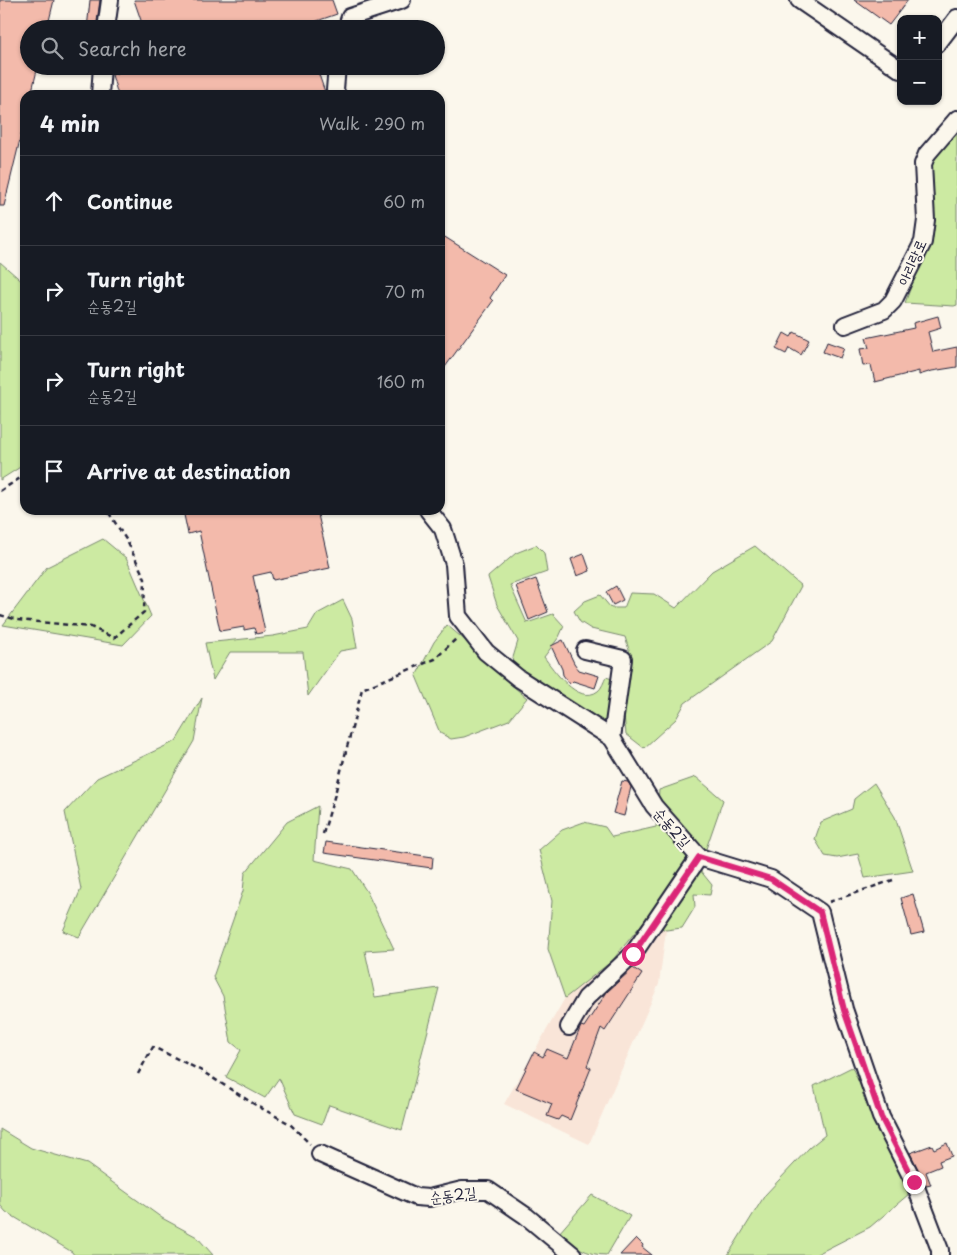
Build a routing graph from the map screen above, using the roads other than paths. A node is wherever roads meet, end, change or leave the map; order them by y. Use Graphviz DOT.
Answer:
graph roads {
  1 [pos="110,0"];
  2 [pos="402,0"];
  3 [pos="799,0"];
  4 [pos="957,18"];
  5 [pos="107,20"];
  6 [pos="349,20"];
  7 [pos="942,39"];
  8 [pos="897,67"];
  9 [pos="101,75"];
  10 [pos="336,75"];
  11 [pos="100,90"];
  12 [pos="335,90"];
  13 [pos="957,119"];
  14 [pos="845,325"];
  15 [pos="432,515"];
  16 [pos="585,650"];
  17 [pos="612,738"];
  18 [pos="699,857"];
  19 [pos="569,1027"];
  20 [pos="320,1154"];
  21 [pos="573,1255"];
  22 [pos="940,1255"];
  1 -- 5 [label="street"];
  2 -- 6 [label="street"];
  3 -- 8 [label="street"];
  4 -- 7 [label="street"];
  9 -- 11 [label="street"];
  10 -- 12 [label="street"];
  13 -- 14 [label="street, 아리랑로"];
  15 -- 17 [label="street, 순동2길"];
  16 -- 17 [label="street"];
  17 -- 18 [label="street, 순동2길"];
  18 -- 19 [label="street"];
  18 -- 22 [label="street, 순동2길"];
  20 -- 21 [label="street, 순동2길"];
}
